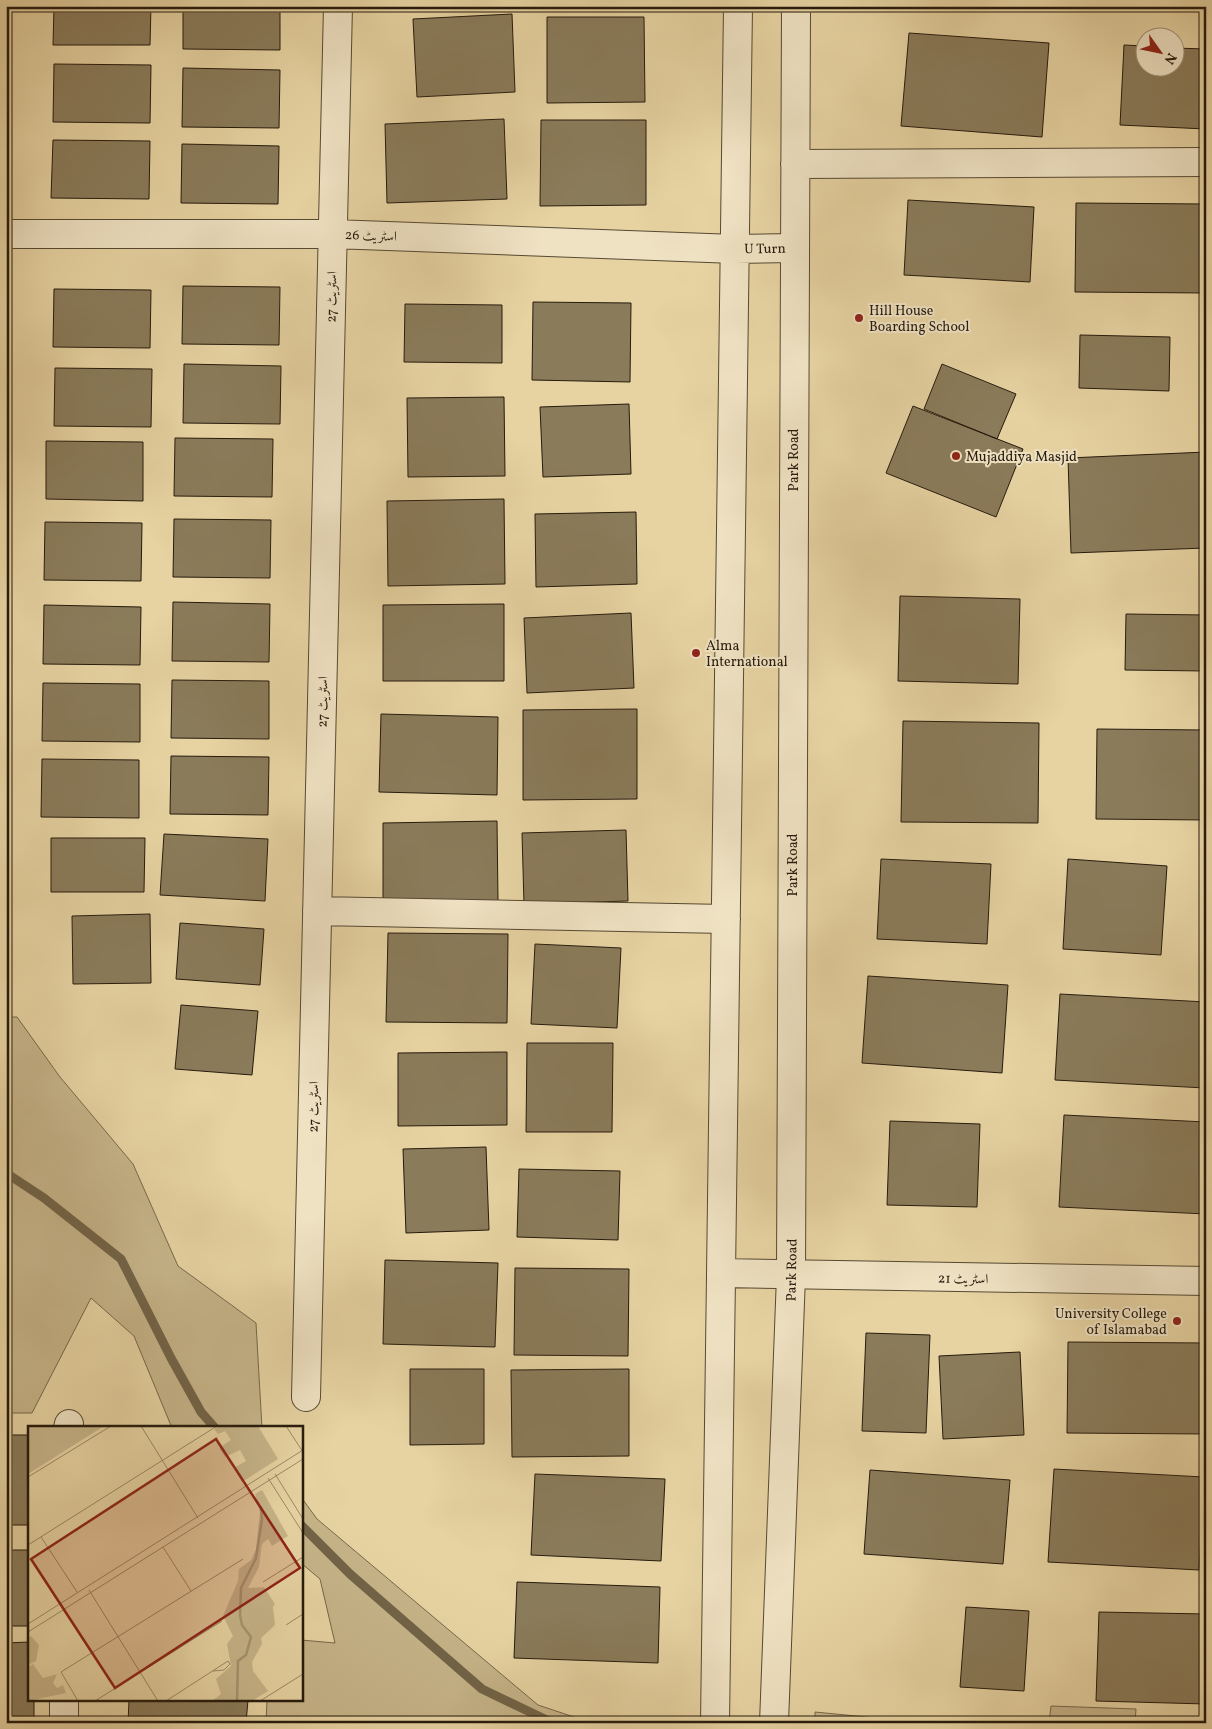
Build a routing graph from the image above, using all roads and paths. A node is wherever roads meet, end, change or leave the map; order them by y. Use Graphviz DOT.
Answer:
graph roads {
  1 [pos="338,6"];
  2 [pos="738,6"];
  3 [pos="796,6"];
  4 [pos="1206,162"];
  5 [pos="795,164"];
  6 [pos="6,234"];
  7 [pos="333,234"];
  8 [pos="794,248"];
  9 [pos="736,249"];
  10 [pos="317,911"];
  11 [pos="726,919"];
  12 [pos="721,1273"];
  13 [pos="791,1276"];
  14 [pos="1206,1282"];
  15 [pos="306,1398"];
  16 [pos="64,1702"];
  17 [pos="64,1723"];
  18 [pos="715,1723"];
  19 [pos="774,1723"];
  1 -- 7 [label="street, اسٹریٹ 27"];
  2 -- 9 [label="street"];
  3 -- 5 [label="street, Park Road"];
  4 -- 5 [label="street"];
  5 -- 8 [label="street, Park Road"];
  6 -- 7 [label="street, اسٹریٹ 26"];
  7 -- 9 [label="street, اسٹریٹ 26"];
  7 -- 10 [label="street, اسٹریٹ 27"];
  8 -- 9 [label="street, U Turn"];
  8 -- 13 [label="street, Park Road"];
  9 -- 11 [label="street"];
  10 -- 11 [label="street"];
  10 -- 15 [label="street, اسٹریٹ 27"];
  11 -- 12 [label="street"];
  12 -- 13 [label="street, اسٹریٹ 21"];
  12 -- 18 [label="street"];
  13 -- 14 [label="street, اسٹریٹ 21"];
  13 -- 19 [label="street, Park Road"];
  16 -- 17 [label="street"];
}
